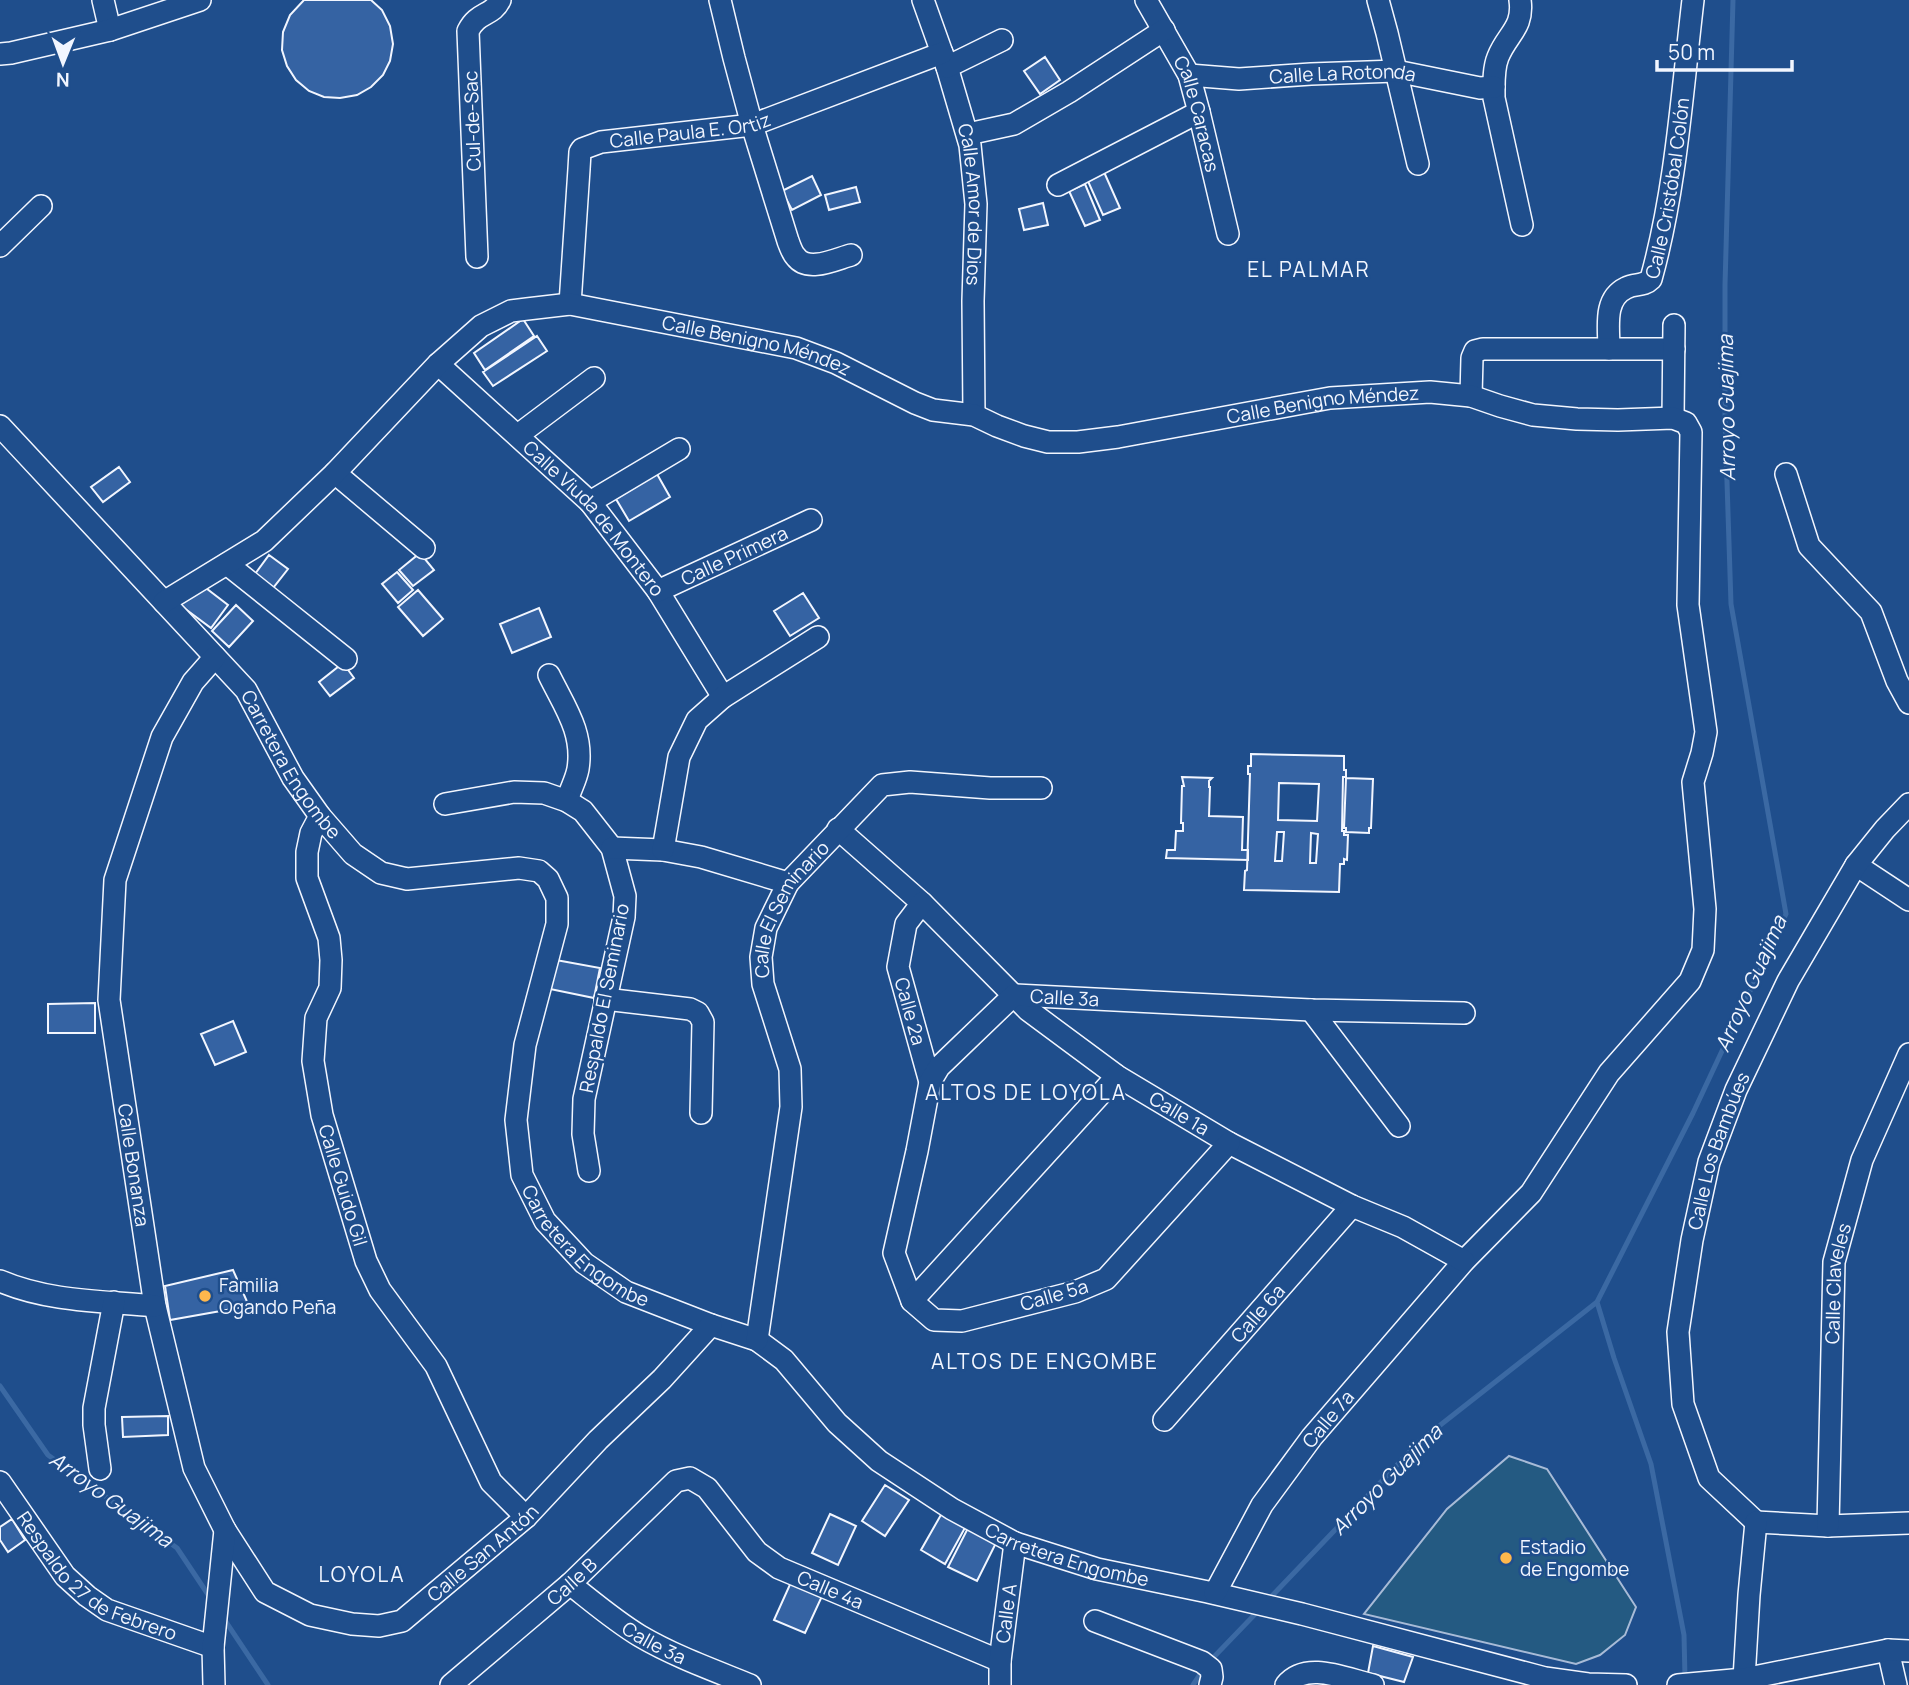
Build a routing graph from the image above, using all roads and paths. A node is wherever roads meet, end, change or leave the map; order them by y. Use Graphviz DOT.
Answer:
graph roads {
  1 [pos="103,0"];
  2 [pos="200,0"];
  3 [pos="500,0"];
  4 [pos="720,0"];
  5 [pos="923,0"];
  6 [pos="1146,0"];
  7 [pos="1378,0"];
  8 [pos="1520,0"];
  9 [pos="1693,0"];
  10 [pos="110,30"];
  11 [pos="1164,30"];
  12 [pos="1002,40"];
  13 [pos="0,54"];
  14 [pos="945,60"];
  15 [pos="1396,71"];
  16 [pos="1189,75"];
  17 [pos="1494,88"];
  18 [pos="1199,112"];
  19 [pos="752,125"];
  20 [pos="968,134"];
  21 [pos="1418,164"];
  22 [pos="1058,185"];
  23 [pos="41,206"];
  24 [pos="1522,225"];
  25 [pos="1228,234"];
  26 [pos="0,246"];
  27 [pos="851,255"];
  28 [pos="477,257"];
  29 [pos="570,304"];
  30 [pos="1674,325"];
  31 [pos="1609,349"];
  32 [pos="1674,349"];
  33 [pos="438,364"];
  34 [pos="594,378"];
  35 [pos="1471,396"];
  36 [pos="974,415"];
  37 [pos="1673,418"];
  38 [pos="0,426"];
  39 [pos="518,435"];
  40 [pos="679,449"];
  41 [pos="335,473"];
  42 [pos="1786,474"];
  43 [pos="590,502"];
  44 [pos="811,520"];
  45 [pos="424,548"];
  46 [pos="227,564"];
  47 [pos="658,591"];
  48 [pos="164,602"];
  49 [pos="818,637"];
  50 [pos="215,657"];
  51 [pos="346,659"];
  52 [pos="548,675"];
  53 [pos="723,697"];
  54 [pos="1909,703"];
  55 [pos="1041,788"];
  56 [pos="567,801"];
  57 [pos="445,804"];
  58 [pos="1909,804"];
  59 [pos="320,817"];
  60 [pos="838,829"];
  61 [pos="612,848"];
  62 [pos="663,850"];
  63 [pos="1856,865"];
  64 [pos="788,883"];
  65 [pos="1909,900"];
  66 [pos="922,903"];
  67 [pos="1014,995"];
  68 [pos="605,999"];
  69 [pos="1311,1010"];
  70 [pos="1464,1013"];
  71 [pos="1909,1054"];
  72 [pos="1117,1076"];
  73 [pos="930,1082"];
  74 [pos="701,1113"];
  75 [pos="1399,1125"];
  76 [pos="1229,1143"];
  77 [pos="590,1171"];
  78 [pos="1352,1206"];
  79 [pos="1464,1261"];
  80 [pos="0,1281"];
  81 [pos="912,1301"];
  82 [pos="114,1302"];
  83 [pos="155,1306"];
  84 [pos="710,1325"];
  85 [pos="757,1340"];
  86 [pos="1164,1420"];
  87 [pos="100,1469"];
  88 [pos="690,1478"];
  89 [pos="0,1482"];
  90 [pos="526,1517"];
  91 [pos="1756,1522"];
  92 [pos="1909,1523"];
  93 [pos="1828,1526"];
  94 [pos="225,1530"];
  95 [pos="1015,1544"];
  96 [pos="570,1584"];
  97 [pos="1215,1593"];
  98 [pos="1095,1621"];
  99 [pos="213,1647"];
  100 [pos="1898,1650"];
  101 [pos="1000,1661"];
  102 [pos="1208,1672"];
  103 [pos="1744,1679"];
  104 [pos="214,1685"];
  105 [pos="452,1685"];
  106 [pos="750,1685"];
  107 [pos="1000,1685"];
  108 [pos="1286,1685"];
  109 [pos="1373,1685"];
  110 [pos="1626,1685"];
  111 [pos="1678,1685"];
  112 [pos="1896,1685"];
  1 -- 10 [label="street"];
  2 -- 10 [label="street"];
  3 -- 28 [label="street, Cul-de-Sac"];
  4 -- 19 [label="street"];
  5 -- 14 [label="street, Calle Amor de Dios"];
  6 -- 11 [label="street, Calle Caracas"];
  7 -- 15 [label="street"];
  8 -- 17 [label="street"];
  9 -- 31 [label="street, Calle Cristóbal Colón"];
  10 -- 13 [label="street"];
  11 -- 16 [label="street, Calle Caracas"];
  11 -- 20 [label="street"];
  12 -- 14 [label="street, Calle Paula E. Ortiz"];
  14 -- 19 [label="street, Calle Paula E. Ortiz"];
  14 -- 20 [label="street, Calle Amor de Dios"];
  15 -- 16 [label="street, Calle La Rotonda"];
  15 -- 17 [label="street, Calle La Rotonda"];
  15 -- 21 [label="street"];
  16 -- 18 [label="street, Calle Caracas"];
  17 -- 24 [label="street"];
  18 -- 22 [label="street"];
  18 -- 25 [label="street, Calle Caracas"];
  19 -- 27 [label="street"];
  19 -- 29 [label="street, Calle Paula E. Ortiz"];
  20 -- 36 [label="street, Calle Amor de Dios"];
  23 -- 26 [label="street"];
  29 -- 33 [label="street, Calle Benigno Méndez"];
  29 -- 36 [label="street, Calle Benigno Méndez"];
  30 -- 32 [label="street"];
  31 -- 32 [label="street"];
  31 -- 35 [label="street"];
  32 -- 37 [label="street"];
  33 -- 39 [label="street, Calle Viuda de Montero"];
  33 -- 41 [label="street, Calle Benigno Méndez"];
  34 -- 39 [label="street"];
  35 -- 36 [label="street, Calle Benigno Méndez"];
  35 -- 37 [label="street, Calle Benigno Méndez"];
  37 -- 79 [label="street"];
  38 -- 48 [label="street, Carretera Engombe"];
  39 -- 43 [label="street, Calle Viuda de Montero"];
  40 -- 43 [label="street"];
  41 -- 45 [label="street"];
  41 -- 46 [label="street, Calle Benigno Méndez"];
  42 -- 54 [label="street"];
  43 -- 47 [label="street, Calle Viuda de Montero"];
  44 -- 47 [label="street, Calle Primera"];
  46 -- 48 [label="street, Calle Benigno Méndez"];
  46 -- 51 [label="street"];
  47 -- 53 [label="street, Calle Viuda de Montero"];
  48 -- 50 [label="street, Carretera Engombe"];
  49 -- 53 [label="street"];
  50 -- 59 [label="street, Carretera Engombe"];
  50 -- 83 [label="street, Calle Bonanza"];
  52 -- 56 [label="street"];
  53 -- 62 [label="street"];
  55 -- 60 [label="street, Calle El Seminario"];
  56 -- 57 [label="street, Respaldo El Seminario"];
  56 -- 61 [label="street, Respaldo El Seminario"];
  58 -- 63 [label="street, Calle Los Bambúes"];
  59 -- 84 [label="street, Carretera Engombe"];
  59 -- 90 [label="street, Calle Guido Gil"];
  60 -- 64 [label="street, Calle El Seminario"];
  60 -- 66 [label="street, Calle 1a"];
  61 -- 62 [label="street"];
  61 -- 68 [label="street, Respaldo El Seminario"];
  62 -- 64 [label="street"];
  63 -- 65 [label="street"];
  63 -- 91 [label="street, Calle Los Bambúes"];
  64 -- 85 [label="street, Calle El Seminario"];
  66 -- 67 [label="street, Calle 1a"];
  66 -- 73 [label="street, Calle 2a"];
  67 -- 69 [label="street, Calle 3a"];
  67 -- 72 [label="street, Calle 1a"];
  67 -- 73 [label="street, Calle 3a"];
  68 -- 74 [label="street"];
  68 -- 77 [label="street, Respaldo El Seminario"];
  69 -- 70 [label="street, Calle 3a"];
  69 -- 75 [label="street"];
  71 -- 93 [label="street, Calle Claveles"];
  72 -- 76 [label="street, Calle 1a"];
  72 -- 81 [label="street"];
  73 -- 81 [label="street, Calle 3a"];
  76 -- 78 [label="street, Calle 1a"];
  76 -- 81 [label="street, Calle 5a"];
  78 -- 79 [label="street, Calle 1a"];
  78 -- 86 [label="street, Calle 6a"];
  79 -- 97 [label="street, Calle 7a"];
  80 -- 82 [label="street"];
  82 -- 83 [label="street"];
  82 -- 87 [label="street"];
  83 -- 94 [label="street, Calle Bonanza"];
  84 -- 85 [label="street, Carretera Engombe"];
  84 -- 90 [label="street, Calle San Antón"];
  85 -- 95 [label="street, Carretera Engombe"];
  88 -- 96 [label="street, Calle B"];
  88 -- 101 [label="street, Calle 4a"];
  89 -- 99 [label="street, Respaldo 27 de Febrero"];
  90 -- 94 [label="street, Calle San Antón"];
  91 -- 93 [label="street"];
  91 -- 103 [label="street"];
  92 -- 93 [label="street"];
  94 -- 99 [label="street"];
  95 -- 97 [label="street, Carretera Engombe"];
  95 -- 101 [label="street, Calle A"];
  96 -- 105 [label="street, Calle B"];
  96 -- 106 [label="street, Calle 3a"];
  97 -- 110 [label="street, Carretera Engombe"];
  98 -- 102 [label="street"];
  99 -- 104 [label="street"];
  100 -- 103 [label="street"];
  100 -- 112 [label="street"];
  101 -- 107 [label="street, Calle A"];
  103 -- 111 [label="street"];
  108 -- 109 [label="street"];
}
